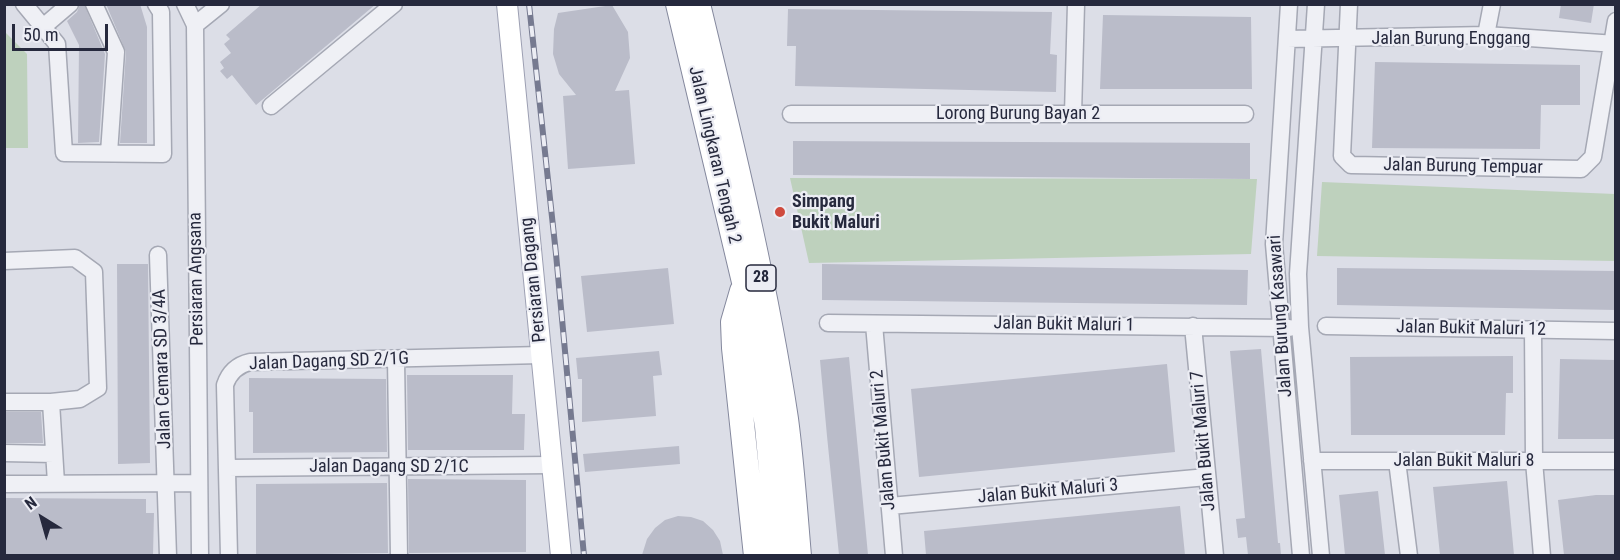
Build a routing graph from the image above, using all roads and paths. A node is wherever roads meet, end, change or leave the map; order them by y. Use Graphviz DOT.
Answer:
graph roads {
  1 [pos="24,4"];
  2 [pos="70,4"];
  3 [pos="94,4"];
  4 [pos="156,4"];
  5 [pos="185,4"];
  6 [pos="221,4"];
  7 [pos="507,4"];
  8 [pos="678,4"];
  9 [pos="698,4"];
  10 [pos="1076,4"];
  11 [pos="1289,4"];
  12 [pos="1316,4"];
  13 [pos="1349,4"];
  14 [pos="1492,4"];
  15 [pos="394,5"];
  16 [pos="1616,21"];
  17 [pos="195,25"];
  18 [pos="43,27"];
  19 [pos="1486,36"];
  20 [pos="1287,39"];
  21 [pos="1314,40"];
  22 [pos="1347,40"];
  23 [pos="1614,44"];
  24 [pos="271,106"];
  25 [pos="791,114"];
  26 [pos="1072,114"];
  27 [pos="1245,114"];
  28 [pos="109,153"];
  29 [pos="158,255"];
  30 [pos="4,261"];
  31 [pos="744,282"];
  32 [pos="828,323"];
  33 [pos="874,324"];
  34 [pos="1193,326"];
  35 [pos="1326,326"];
  36 [pos="1300,327"];
  37 [pos="1279,329"];
  38 [pos="1533,330"];
  39 [pos="1616,331"];
  40 [pos="541,355"];
  41 [pos="396,359"];
  42 [pos="4,402"];
  43 [pos="51,402"];
  44 [pos="4,453"];
  45 [pos="54,454"];
  46 [pos="1312,461"];
  47 [pos="1397,461"];
  48 [pos="1534,461"];
  49 [pos="1616,461"];
  50 [pos="551,465"];
  51 [pos="398,466"];
  52 [pos="227,468"];
  53 [pos="1207,477"];
  54 [pos="56,483"];
  55 [pos="174,483"];
  56 [pos="199,483"];
  57 [pos="4,484"];
  58 [pos="890,506"];
  59 [pos="168,555"];
  60 [pos="200,555"];
  61 [pos="229,555"];
  62 [pos="399,555"];
  63 [pos="561,555"];
  64 [pos="756,555"];
  65 [pos="779,555"];
  66 [pos="799,555"];
  67 [pos="894,555"];
  68 [pos="1215,555"];
  69 [pos="1301,555"];
  70 [pos="1321,555"];
  71 [pos="1409,555"];
  72 [pos="1542,555"];
  1 -- 18 [label="street"];
  2 -- 18 [label="street"];
  3 -- 28 [label="street"];
  4 -- 28 [label="street"];
  5 -- 17 [label="street, Persiaran Angsana"];
  6 -- 17 [label="street"];
  7 -- 40 [label="main road, Persiaran Dagang"];
  8 -- 31 [label="highway, Jalan Lingkaran Tengah 2 / 28"];
  9 -- 66 [label="highway, Jalan Lingkaran Tengah 2 / 28"];
  10 -- 26 [label="street"];
  11 -- 20 [label="street, Jalan Burung Kasawari"];
  12 -- 21 [label="street, Jalan Burung Kasawari"];
  13 -- 22 [label="street"];
  14 -- 19 [label="street"];
  15 -- 24 [label="street"];
  16 -- 23 [label="street"];
  17 -- 56 [label="street, Persiaran Angsana"];
  18 -- 28 [label="street"];
  19 -- 22 [label="street, Jalan Burung Enggang"];
  19 -- 23 [label="street, Jalan Burung Enggang"];
  20 -- 21 [label="street, Jalan Burung Enggang"];
  20 -- 37 [label="street, Jalan Burung Kasawari"];
  21 -- 22 [label="street, Jalan Burung Enggang"];
  21 -- 36 [label="street, Jalan Burung Kasawari"];
  22 -- 23 [label="street, Jalan Burung Tempuar"];
  25 -- 26 [label="street, Lorong Burung Bayan 2"];
  26 -- 27 [label="street, Lorong Burung Bayan 2"];
  29 -- 55 [label="street, Jalan Cemara SD 3/4A"];
  30 -- 43 [label="street"];
  31 -- 64 [label="highway"];
  31 -- 65 [label="highway, Jalan Lingkaran Tengah 2 / 28"];
  32 -- 33 [label="street, Jalan Bukit Maluri 1"];
  33 -- 34 [label="street, Jalan Bukit Maluri 1"];
  33 -- 58 [label="street, Jalan Bukit Maluri 2"];
  34 -- 37 [label="street, Jalan Bukit Maluri 1"];
  34 -- 53 [label="street, Jalan Bukit Maluri 7"];
  35 -- 38 [label="street, Jalan Bukit Maluri 12"];
  36 -- 37 [label="street, Jalan Bukit Maluri 1"];
  36 -- 46 [label="street, Jalan Burung Kasawari"];
  37 -- 69 [label="street, Jalan Burung Kasawari"];
  38 -- 39 [label="street, Jalan Bukit Maluri 12"];
  38 -- 48 [label="street"];
  40 -- 41 [label="street, Jalan Dagang SD 2/1G"];
  40 -- 50 [label="main road, Persiaran Dagang"];
  41 -- 51 [label="street"];
  41 -- 52 [label="street, Jalan Dagang SD 2/1G"];
  42 -- 43 [label="street"];
  43 -- 45 [label="street"];
  44 -- 45 [label="street"];
  45 -- 54 [label="street"];
  46 -- 47 [label="street, Jalan Bukit Maluri 8"];
  46 -- 70 [label="street, Jalan Burung Kasawari"];
  47 -- 48 [label="street, Jalan Bukit Maluri 8"];
  47 -- 71 [label="street"];
  48 -- 49 [label="street, Jalan Bukit Maluri 8"];
  48 -- 72 [label="street"];
  50 -- 51 [label="street, Jalan Dagang SD 2/1C"];
  50 -- 63 [label="main road, Persiaran Dagang"];
  51 -- 52 [label="street, Jalan Dagang SD 2/1C"];
  51 -- 62 [label="street"];
  52 -- 61 [label="street, Jalan Dagang SD 2/1G"];
  53 -- 58 [label="street, Jalan Bukit Maluri 3"];
  53 -- 68 [label="street, Jalan Bukit Maluri 7"];
  54 -- 55 [label="street"];
  54 -- 57 [label="street"];
  55 -- 56 [label="street"];
  55 -- 59 [label="street, Jalan Cemara SD 3/4A"];
  56 -- 60 [label="street, Persiaran Angsana"];
  58 -- 67 [label="street, Jalan Bukit Maluri 2"];
}
